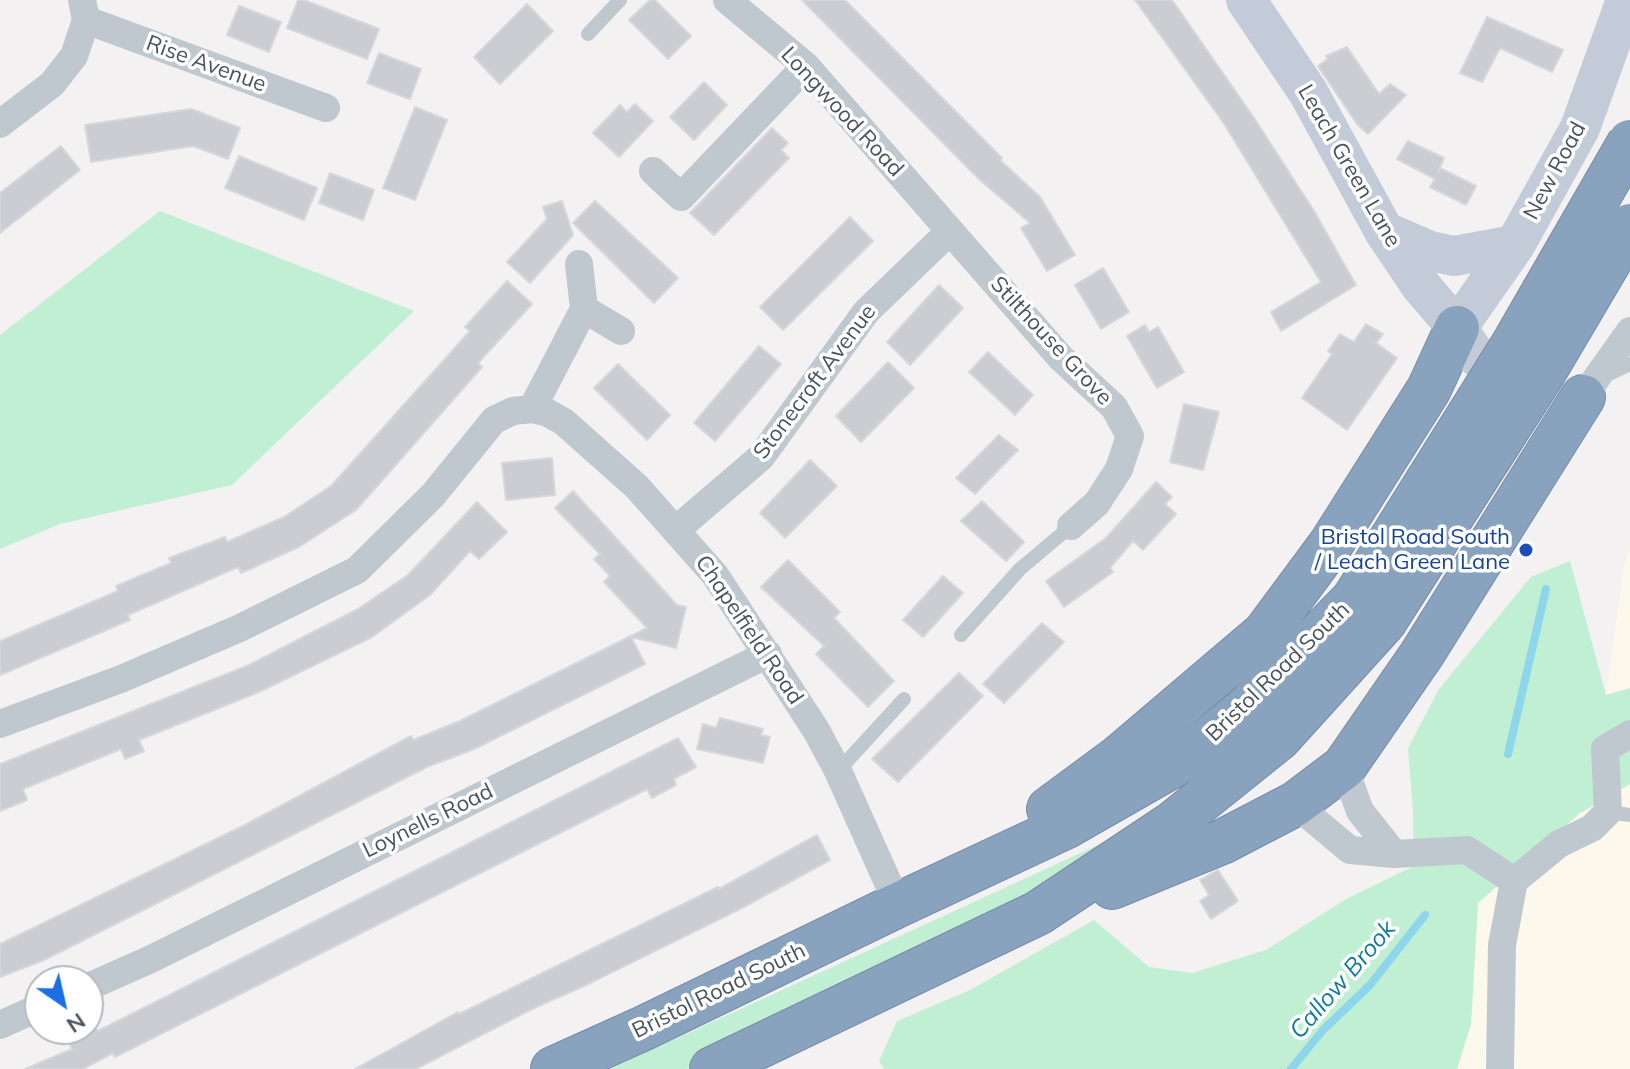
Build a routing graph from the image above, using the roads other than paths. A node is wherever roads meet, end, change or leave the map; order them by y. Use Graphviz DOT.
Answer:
graph roads {
  1 [pos="620,0"];
  2 [pos="727,0"];
  3 [pos="1246,0"];
  4 [pos="1626,0"];
  5 [pos="84,10"];
  6 [pos="588,34"];
  7 [pos="806,66"];
  8 [pos="326,108"];
  9 [pos="0,124"];
  10 [pos="1630,142"];
  11 [pos="653,171"];
  12 [pos="1630,226"];
  13 [pos="950,231"];
  14 [pos="1384,231"];
  15 [pos="1515,245"];
  16 [pos="579,264"];
  17 [pos="584,309"];
  18 [pos="1457,328"];
  19 [pos="621,331"];
  20 [pos="1630,331"];
  21 [pos="1630,364"];
  22 [pos="1588,389"];
  23 [pos="532,409"];
  24 [pos="1071,526"];
  25 [pos="677,529"];
  26 [pos="1369,610"];
  27 [pos="961,635"];
  28 [pos="768,654"];
  29 [pos="904,699"];
  30 [pos="0,724"];
  31 [pos="1630,734"];
  32 [pos="1344,767"];
  33 [pos="838,771"];
  34 [pos="1295,804"];
  35 [pos="1619,814"];
  36 [pos="1394,854"];
  37 [pos="1514,881"];
  38 [pos="948,884"];
  39 [pos="898,905"];
  40 [pos="1038,913"];
  41 [pos="104,980"];
  42 [pos="24,1014"];
  43 [pos="0,1025"];
  44 [pos="553,1069"];
  45 [pos="712,1069"];
  46 [pos="1500,1069"];
  1 -- 6 [label="lane"];
  2 -- 7 [label="street, Longwood Road"];
  3 -- 14 [label="street, Leach Green Lane"];
  4 -- 15 [label="street, New Road"];
  5 -- 8 [label="street, Rise Avenue"];
  5 -- 9 [label="street"];
  7 -- 11 [label="street"];
  7 -- 13 [label="street, Longwood Road"];
  10 -- 26 [label="highway, Bristol Road South, bridge"];
  12 -- 26 [label="highway, Bristol Road South, bridge"];
  13 -- 24 [label="street, Stilthouse Grove"];
  13 -- 25 [label="street, Stonecroft Avenue"];
  14 -- 15 [label="street"];
  14 -- 18 [label="street, Leach Green Lane"];
  15 -- 18 [label="street, New Road"];
  16 -- 17 [label="street"];
  17 -- 19 [label="street"];
  17 -- 23 [label="street"];
  18 -- 22 [label="street"];
  18 -- 38 [label="highway"];
  20 -- 22 [label="street"];
  21 -- 22 [label="lane"];
  22 -- 32 [label="highway"];
  23 -- 25 [label="street, Chapelfield Road"];
  23 -- 30 [label="street"];
  24 -- 27 [label="lane, Stilthouse Grove"];
  25 -- 28 [label="street, Chapelfield Road"];
  26 -- 38 [label="highway, Bristol Road South"];
  26 -- 40 [label="highway, Bristol Road South"];
  28 -- 33 [label="street, Chapelfield Road"];
  28 -- 41 [label="street, Loynells Road"];
  29 -- 33 [label="lane"];
  31 -- 35 [label="street"];
  32 -- 34 [label="highway"];
  32 -- 36 [label="street"];
  33 -- 39 [label="street, Chapelfield Road"];
  34 -- 36 [label="street"];
  34 -- 40 [label="highway"];
  35 -- 37 [label="street"];
  36 -- 37 [label="street"];
  37 -- 46 [label="street"];
  38 -- 39 [label="highway, Bristol Road South"];
  39 -- 44 [label="highway, Bristol Road South"];
  40 -- 45 [label="highway, Bristol Road South"];
  42 -- 43 [label="street"];
}
